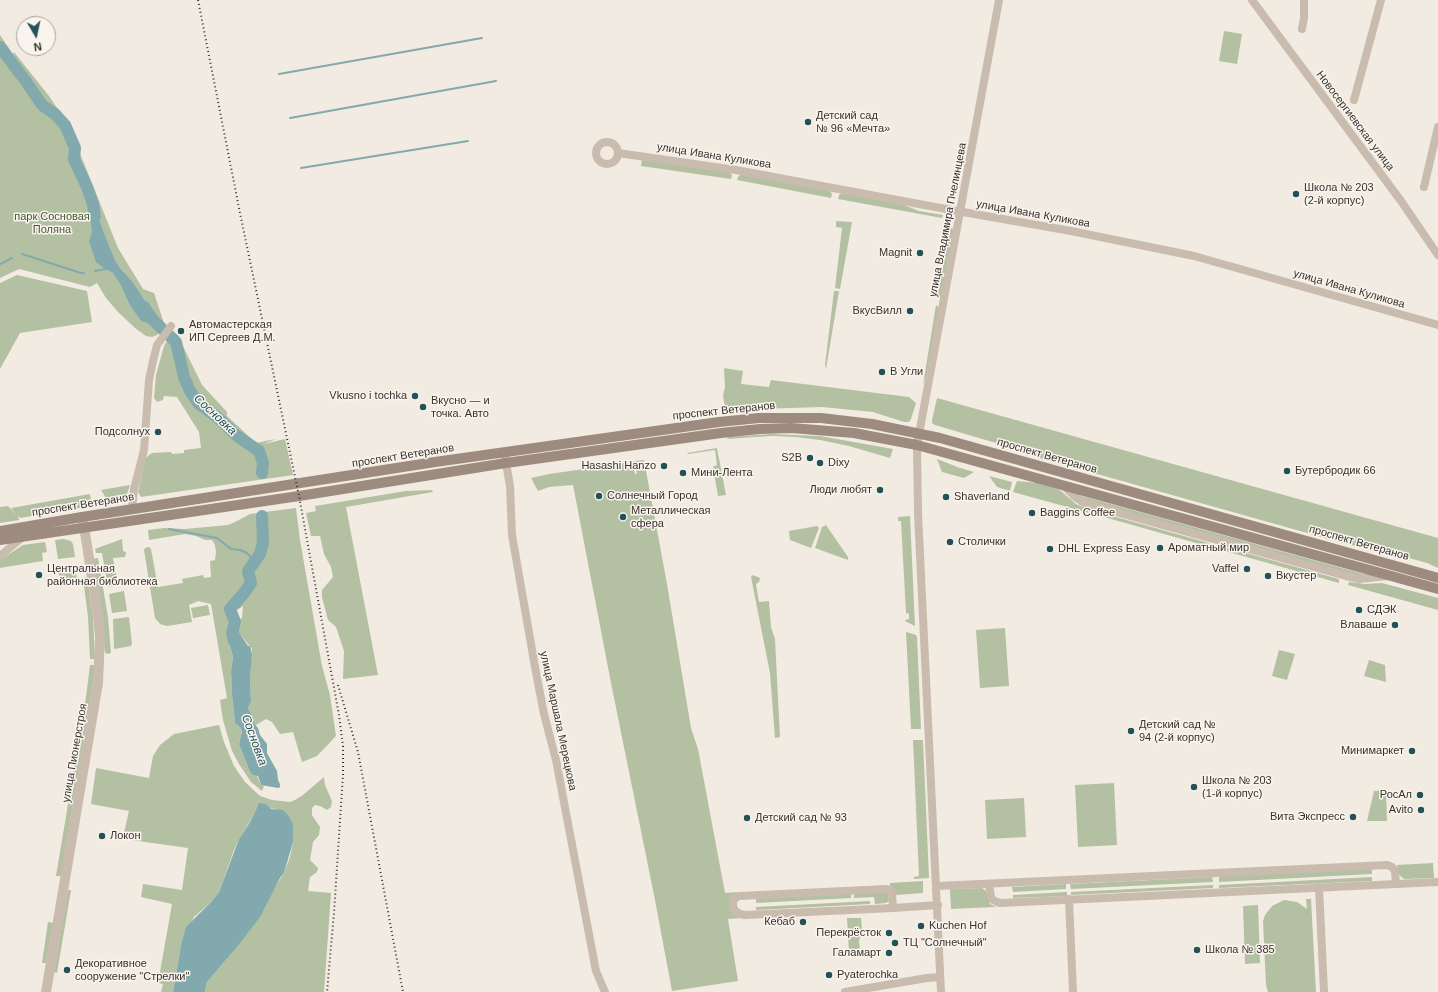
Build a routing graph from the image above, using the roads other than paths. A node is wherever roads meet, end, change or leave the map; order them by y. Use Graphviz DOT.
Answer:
graph roads {
  1 [pos="999,0"];
  2 [pos="1252,0"];
  3 [pos="1304,0"];
  4 [pos="1381,0"];
  5 [pos="1302,29"];
  6 [pos="1354,100"];
  7 [pos="1438,127"];
  8 [pos="618,153"];
  9 [pos="1424,187"];
  10 [pos="961,212"];
  11 [pos="1438,256"];
  12 [pos="1438,324"];
  13 [pos="170,328"];
  14 [pos="919,433"];
  15 [pos="918,445"];
  16 [pos="504,452"];
  17 [pos="506,463"];
  18 [pos="132,509"];
  19 [pos="82,517"];
  20 [pos="84,528"];
  21 [pos="0,531"];
  22 [pos="24,536"];
  23 [pos="0,540"];
  24 [pos="0,556"];
  25 [pos="1438,578"];
  26 [pos="1438,589"];
  27 [pos="1438,882"];
  28 [pos="989,884"];
  29 [pos="1396,884"];
  30 [pos="937,886"];
  31 [pos="1320,887"];
  32 [pos="1069,899"];
  33 [pos="938,905"];
  34 [pos="893,908"];
  35 [pos="940,977"];
  36 [pos="46,992"];
  37 [pos="605,992"];
  38 [pos="845,992"];
  39 [pos="941,992"];
  40 [pos="1073,992"];
  41 [pos="1324,992"];
  1 -- 10 [label="street, улица Владимира Пчелинцева"];
  2 -- 11 [label="street, Новосергиевская улица"];
  3 -- 5 [label="street"];
  4 -- 6 [label="street"];
  7 -- 9 [label="street"];
  8 -- 10 [label="street, улица Ивана Куликова"];
  10 -- 12 [label="street, улица Ивана Куликова"];
  10 -- 14 [label="street, улица Владимира Пчелинцева"];
  13 -- 18 [label="street"];
  14 -- 15 [label="street, улица Владимира Пчелинцева"];
  14 -- 16 [label="main road, проспект Ветеранов"];
  14 -- 25 [label="main road, проспект Ветеранов"];
  15 -- 17 [label="main road, проспект Ветеранов"];
  15 -- 26 [label="main road, проспект Ветеранов"];
  15 -- 30 [label="street, улица Владимира Пчелинцева"];
  16 -- 17 [label="street, улица Маршала Мерецкова"];
  16 -- 18 [label="main road, проспект Ветеранов"];
  17 -- 20 [label="main road, проспект Ветеранов"];
  17 -- 37 [label="street, улица Маршала Мерецкова"];
  18 -- 19 [label="main road, проспект Ветеранов"];
  19 -- 20 [label="street, улица Пионерстроя"];
  19 -- 21 [label="main road, проспект Ветеранов"];
  20 -- 22 [label="main road, проспект Ветеранов"];
  20 -- 36 [label="street, улица Пионерстроя"];
  22 -- 23 [label="main road, проспект Ветеранов"];
  22 -- 24 [label="street"];
  27 -- 29 [label="street"];
  28 -- 29 [label="street"];
  28 -- 30 [label="street"];
  28 -- 32 [label="street"];
  29 -- 31 [label="street"];
  30 -- 33 [label="street, улица Владимира Пчелинцева"];
  31 -- 32 [label="street"];
  31 -- 41 [label="street"];
  32 -- 40 [label="street"];
  33 -- 34 [label="street"];
  33 -- 35 [label="street, улица Владимира Пчелинцева"];
  34 -- 34 [label="street"];
  35 -- 38 [label="street"];
  35 -- 39 [label="street, улица Владимира Пчелинцева"];
}
